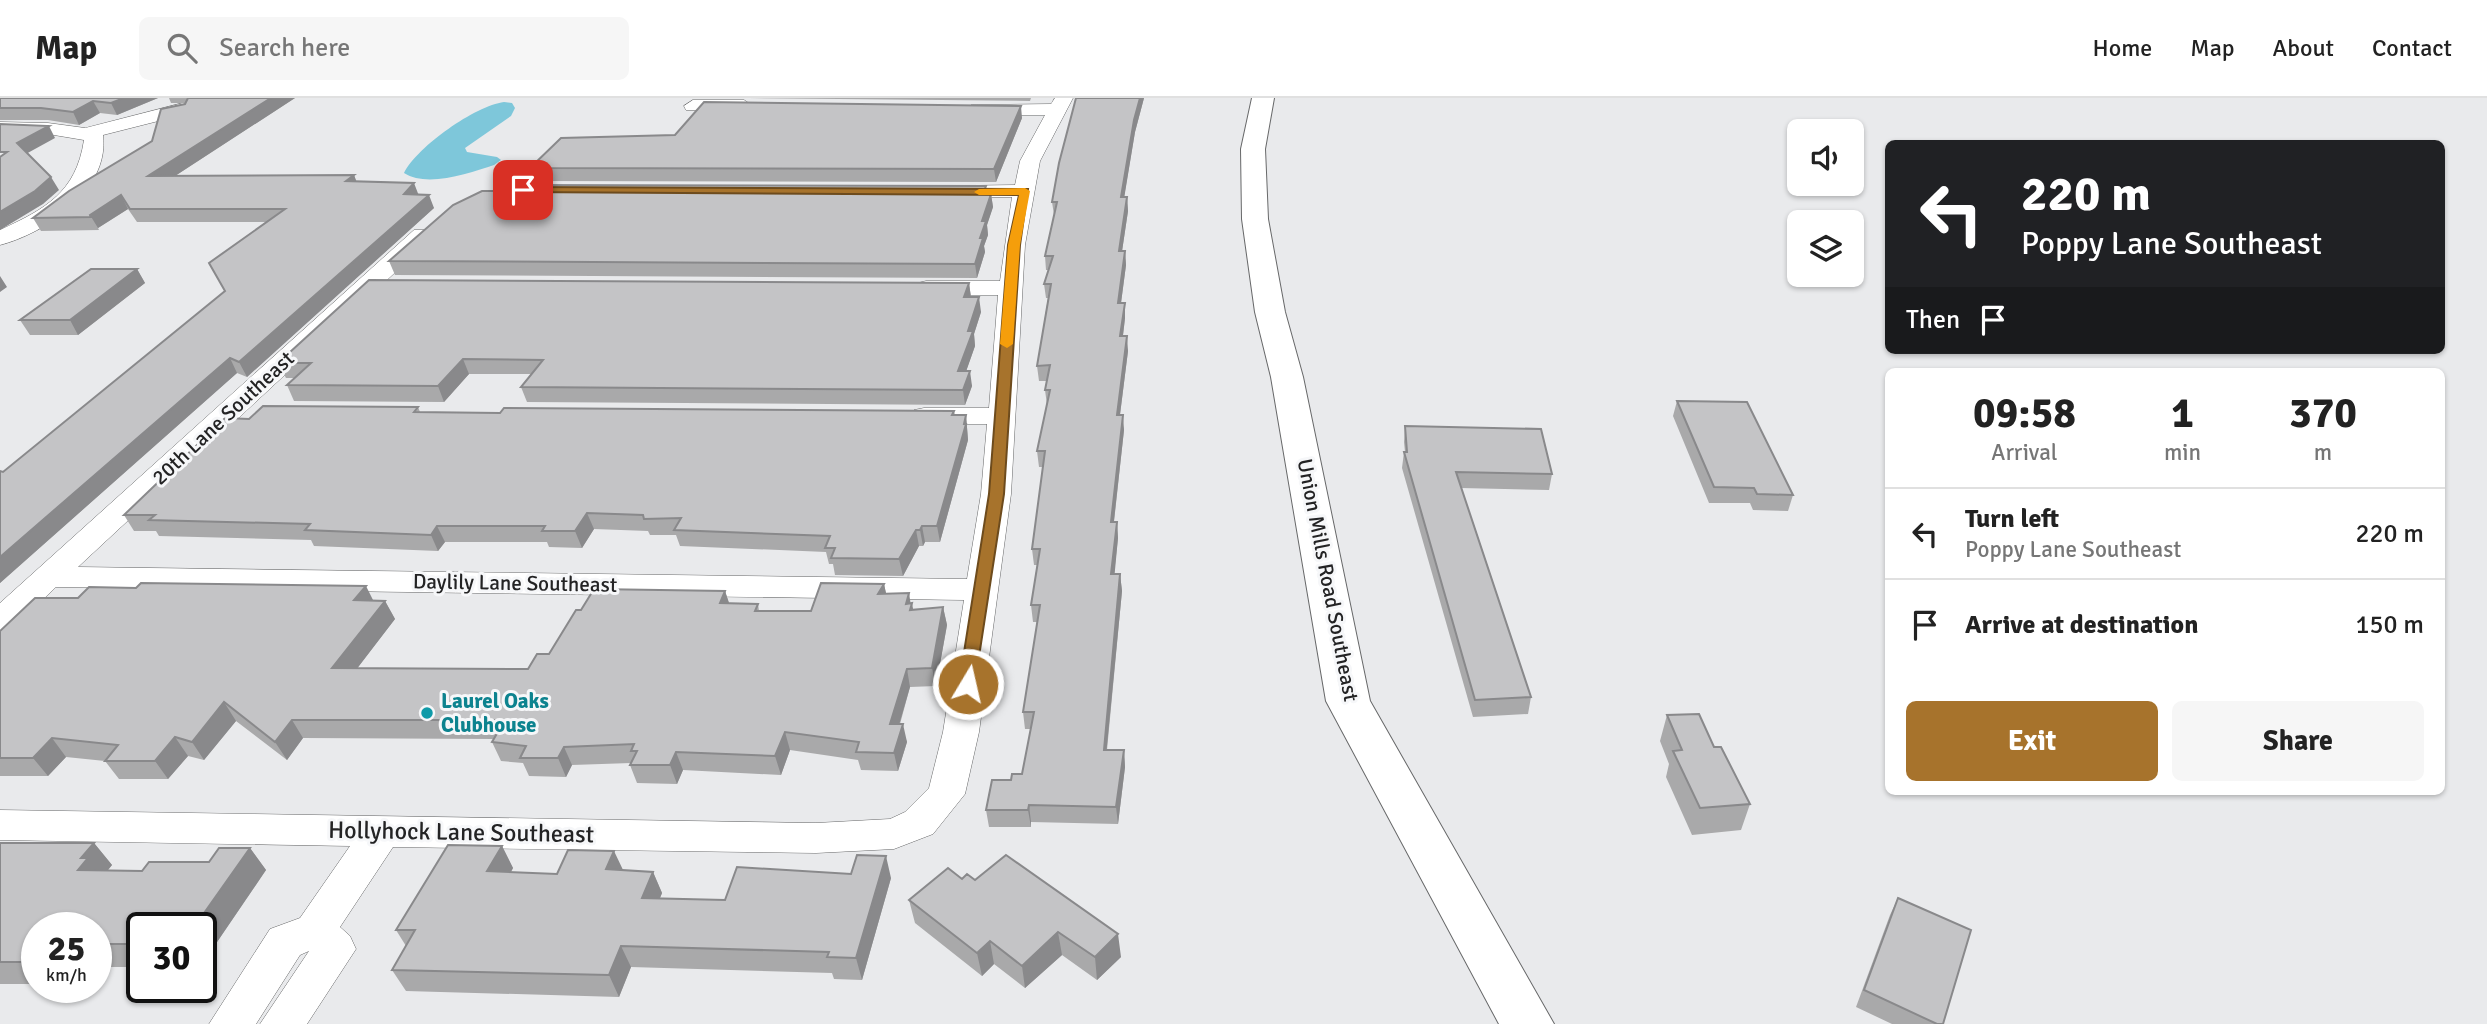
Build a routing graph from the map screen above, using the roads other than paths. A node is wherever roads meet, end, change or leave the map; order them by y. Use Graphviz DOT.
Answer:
graph roads {
  1 [pos="1263,98"];
  2 [pos="1060,104"];
  3 [pos="693,106"];
  4 [pos="760,107"];
  5 [pos="183,109"];
  6 [pos="961,109"];
  7 [pos="0,128"];
  8 [pos="85,134"];
  9 [pos="1025,191"];
  10 [pos="920,193"];
  11 [pos="445,214"];
  12 [pos="0,238"];
  13 [pos="368,285"];
  14 [pos="396,285"];
  15 [pos="899,288"];
  16 [pos="1011,288"];
  17 [pos="234,411"];
  18 [pos="261,411"];
  19 [pos="895,416"];
  20 [pos="1001,416"];
  21 [pos="49,577"];
  22 [pos="982,590"];
  23 [pos="0,621"];
  24 [pos="0,825"];
  25 [pos="382,831"];
  26 [pos="315,930"];
  27 [pos="231,1024"];
  28 [pos="282,1024"];
  29 [pos="1527,1024"];
  1 -- 29 [label="street, Union Mills Road Southeast"];
  2 -- 6 [label="street"];
  2 -- 9 [label="street"];
  3 -- 4 [label="street"];
  5 -- 8 [label="street"];
  7 -- 8 [label="street"];
  8 -- 12 [label="street"];
  9 -- 10 [label="street"];
  9 -- 16 [label="street"];
  11 -- 13 [label="street, 20th Lane Southeast"];
  13 -- 14 [label="street"];
  13 -- 17 [label="street, 20th Lane Southeast"];
  15 -- 16 [label="street"];
  16 -- 20 [label="street"];
  17 -- 18 [label="street"];
  17 -- 21 [label="street, 20th Lane Southeast"];
  19 -- 20 [label="street"];
  20 -- 22 [label="street"];
  21 -- 22 [label="street, Daylily Lane Southeast"];
  21 -- 23 [label="street, 20th Lane Southeast"];
  22 -- 25 [label="street, Hollyhock Lane Southeast"];
  24 -- 25 [label="street, Hollyhock Lane Southeast"];
  25 -- 26 [label="street"];
  26 -- 27 [label="street"];
  26 -- 28 [label="street"];
}
